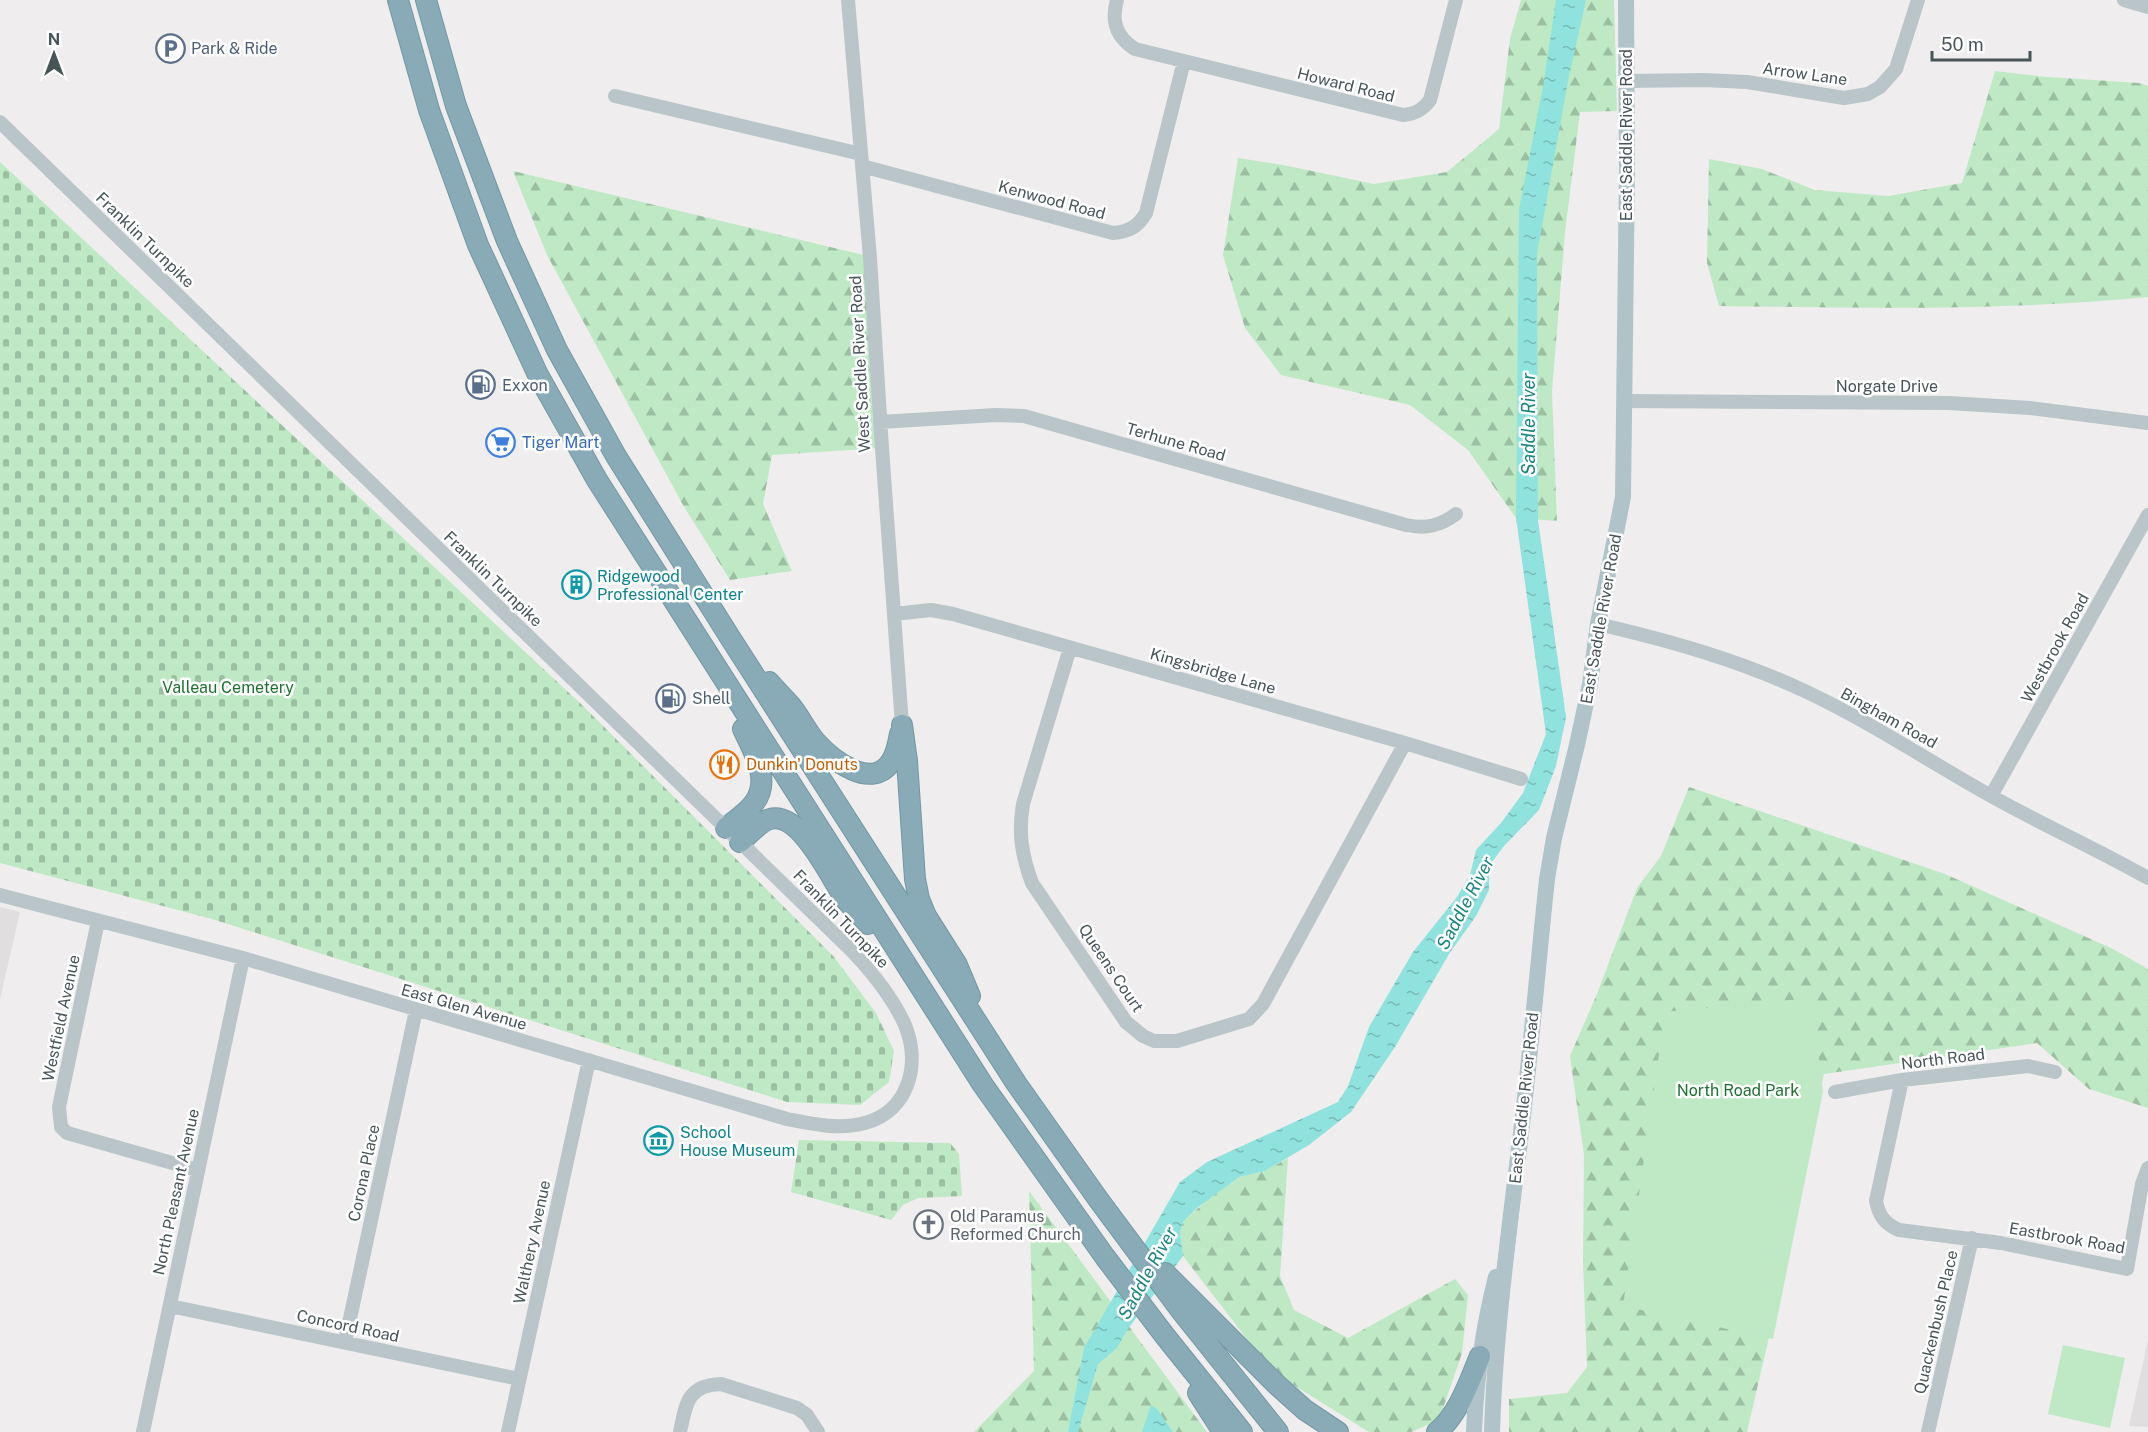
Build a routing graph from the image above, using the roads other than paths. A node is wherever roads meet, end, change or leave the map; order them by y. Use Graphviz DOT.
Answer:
graph roads {
  1 [pos="398,0"];
  2 [pos="426,0"];
  3 [pos="848,0"];
  4 [pos="1117,0"];
  5 [pos="1456,0"];
  6 [pos="1626,0"];
  7 [pos="1918,0"];
  8 [pos="2124,0"];
  9 [pos="2148,7"];
  10 [pos="1184,61"];
  11 [pos="1626,81"];
  12 [pos="615,96"];
  13 [pos="0,122"];
  14 [pos="861,160"];
  15 [pos="1624,401"];
  16 [pos="880,422"];
  17 [pos="2148,423"];
  18 [pos="1456,514"];
  19 [pos="2148,515"];
  20 [pos="894,614"];
  21 [pos="1598,624"];
  22 [pos="730,639"];
  23 [pos="1070,648"];
  24 [pos="724,682"];
  25 [pos="902,725"];
  26 [pos="1405,743"];
  27 [pos="1521,779"];
  28 [pos="1990,796"];
  29 [pos="726,828"];
  30 [pos="740,842"];
  31 [pos="2148,878"];
  32 [pos="0,895"];
  33 [pos="98,921"];
  34 [pos="243,958"];
  35 [pos="904,964"];
  36 [pos="416,1010"];
  37 [pos="990,1043"];
  38 [pos="589,1060"];
  39 [pos="2055,1072"];
  40 [pos="1902,1080"];
  41 [pos="907,1087"];
  42 [pos="1835,1092"];
  43 [pos="2148,1168"];
  44 [pos="197,1170"];
  45 [pos="1508,1232"];
  46 [pos="1972,1238"];
  47 [pos="1186,1305"];
  48 [pos="170,1306"];
  49 [pos="1165,1336"];
  50 [pos="345,1342"];
  51 [pos="1480,1356"];
  52 [pos="519,1378"];
  53 [pos="143,1432"];
  54 [pos="508,1432"];
  55 [pos="680,1432"];
  56 [pos="818,1432"];
  57 [pos="1223,1432"];
  58 [pos="1242,1432"];
  59 [pos="1278,1432"];
  60 [pos="1338,1432"];
  61 [pos="1437,1432"];
  62 [pos="1474,1432"];
  63 [pos="1492,1432"];
  64 [pos="1928,1432"];
  1 -- 24 [label="highway"];
  2 -- 22 [label="highway"];
  3 -- 14 [label="street, West Saddle River Road"];
  4 -- 10 [label="street"];
  5 -- 10 [label="street, Howard Road"];
  6 -- 11 [label="main road, East Saddle River Road"];
  7 -- 11 [label="street, Arrow Lane"];
  8 -- 9 [label="street"];
  10 -- 14 [label="street, Kenwood Road"];
  11 -- 15 [label="main road, East Saddle River Road"];
  12 -- 14 [label="street"];
  13 -- 29 [label="street, Franklin Turnpike"];
  14 -- 16 [label="street, West Saddle River Road"];
  15 -- 17 [label="street, Norgate Drive"];
  15 -- 21 [label="main road, East Saddle River Road"];
  16 -- 18 [label="street, Terhune Road"];
  16 -- 20 [label="street, West Saddle River Road"];
  19 -- 28 [label="street, Westbrook Road"];
  20 -- 23 [label="street, Kingsbridge Lane"];
  20 -- 25 [label="street, West Saddle River Road"];
  21 -- 28 [label="street, Bingham Road"];
  21 -- 45 [label="main road, East Saddle River Road"];
  22 -- 25 [label="highway"];
  22 -- 37 [label="highway"];
  23 -- 26 [label="street, Kingsbridge Lane"];
  23 -- 26 [label="street, Queens Court"];
  24 -- 29 [label="highway"];
  24 -- 35 [label="highway"];
  25 -- 37 [label="highway"];
  26 -- 27 [label="street, Kingsbridge Lane"];
  28 -- 31 [label="street, Bingham Road"];
  29 -- 30 [label="street, Franklin Turnpike"];
  30 -- 35 [label="highway"];
  30 -- 41 [label="street, Franklin Turnpike"];
  32 -- 33 [label="street, East Glen Avenue"];
  33 -- 34 [label="street, East Glen Avenue"];
  33 -- 44 [label="street, Westfield Avenue"];
  34 -- 36 [label="street, East Glen Avenue"];
  34 -- 44 [label="street, North Pleasant Avenue"];
  35 -- 49 [label="highway"];
  36 -- 38 [label="street, East Glen Avenue"];
  36 -- 50 [label="street, Corona Place"];
  37 -- 47 [label="highway"];
  38 -- 41 [label="street, East Glen Avenue"];
  38 -- 52 [label="street, Walthery Avenue"];
  39 -- 40 [label="street, North Road"];
  40 -- 42 [label="street, North Road"];
  40 -- 46 [label="street, Quackenbush Place"];
  43 -- 46 [label="street, Eastbrook Road"];
  44 -- 48 [label="street, North Pleasant Avenue"];
  45 -- 51 [label="main road, East Saddle River Road"];
  45 -- 63 [label="main road, East Saddle River Road"];
  46 -- 64 [label="street, Quackenbush Place"];
  47 -- 59 [label="highway"];
  47 -- 60 [label="highway"];
  48 -- 50 [label="street, Concord Road"];
  48 -- 53 [label="street, North Pleasant Avenue"];
  49 -- 57 [label="highway"];
  49 -- 58 [label="highway"];
  50 -- 52 [label="street, Concord Road"];
  51 -- 61 [label="highway"];
  51 -- 62 [label="main road, East Saddle River Road"];
  52 -- 54 [label="street, Walthery Avenue"];
  55 -- 56 [label="street"];
}
